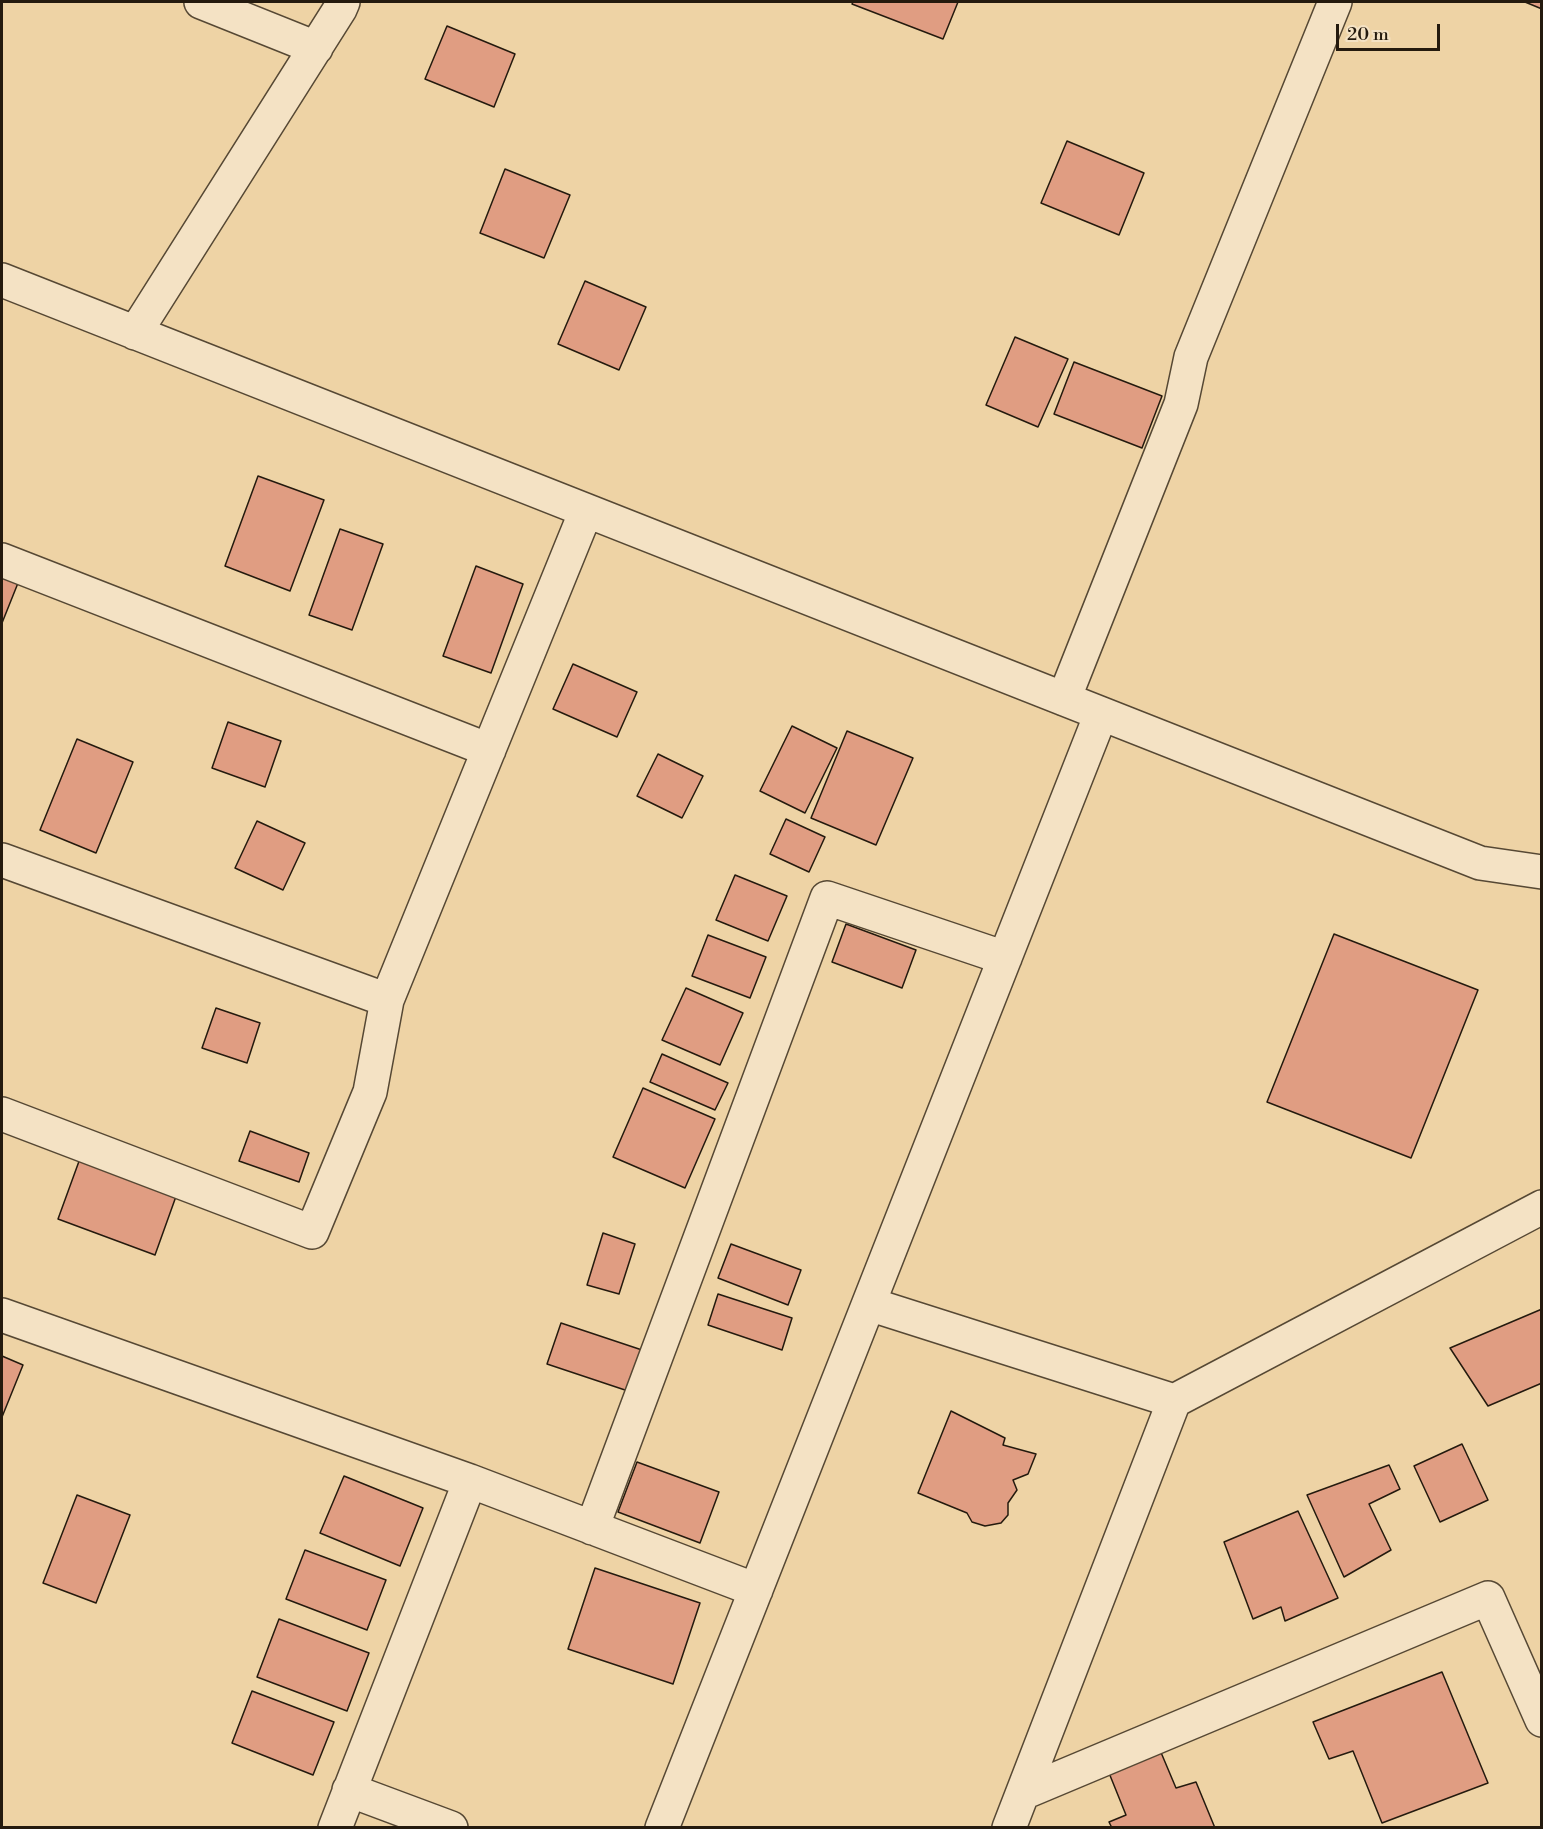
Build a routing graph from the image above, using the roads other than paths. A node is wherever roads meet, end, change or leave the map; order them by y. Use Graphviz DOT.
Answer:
graph roads {
  1 [pos="201,2"];
  2 [pos="343,2"];
  3 [pos="1335,2"];
  4 [pos="316,48"];
  5 [pos="2,280"];
  6 [pos="135,333"];
  7 [pos="586,511"];
  8 [pos="2,560"];
  9 [pos="1064,699"];
  10 [pos="1101,714"];
  11 [pos="489,750"];
  12 [pos="2,860"];
  13 [pos="1542,872"];
  14 [pos="1005,958"];
  15 [pos="387,1000"];
  16 [pos="2,1114"];
  17 [pos="1542,1207"];
  18 [pos="869,1304"];
  19 [pos="2,1315"];
  20 [pos="1174,1401"];
  21 [pos="470,1481"];
  22 [pos="592,1528"];
  23 [pos="756,1590"];
  24 [pos="1542,1720"];
  25 [pos="350,1790"];
  26 [pos="1023,1793"];
  27 [pos="335,1827"];
  28 [pos="451,1827"];
  29 [pos="662,1827"];
  30 [pos="1009,1827"];
  1 -- 4 [label="street"];
  2 -- 4 [label="street"];
  3 -- 9 [label="street"];
  4 -- 6 [label="street"];
  5 -- 6 [label="street"];
  6 -- 7 [label="street"];
  7 -- 9 [label="street"];
  7 -- 11 [label="street"];
  8 -- 11 [label="street"];
  9 -- 10 [label="street"];
  10 -- 13 [label="street"];
  10 -- 14 [label="street"];
  11 -- 15 [label="street"];
  12 -- 15 [label="street"];
  14 -- 18 [label="street"];
  14 -- 22 [label="street"];
  15 -- 16 [label="street"];
  17 -- 20 [label="street"];
  18 -- 20 [label="street"];
  18 -- 23 [label="street"];
  19 -- 21 [label="street"];
  20 -- 26 [label="street"];
  21 -- 22 [label="street"];
  21 -- 25 [label="street"];
  22 -- 23 [label="street"];
  23 -- 29 [label="street"];
  24 -- 26 [label="street"];
  25 -- 27 [label="street"];
  25 -- 28 [label="street"];
  26 -- 30 [label="street"];
}
